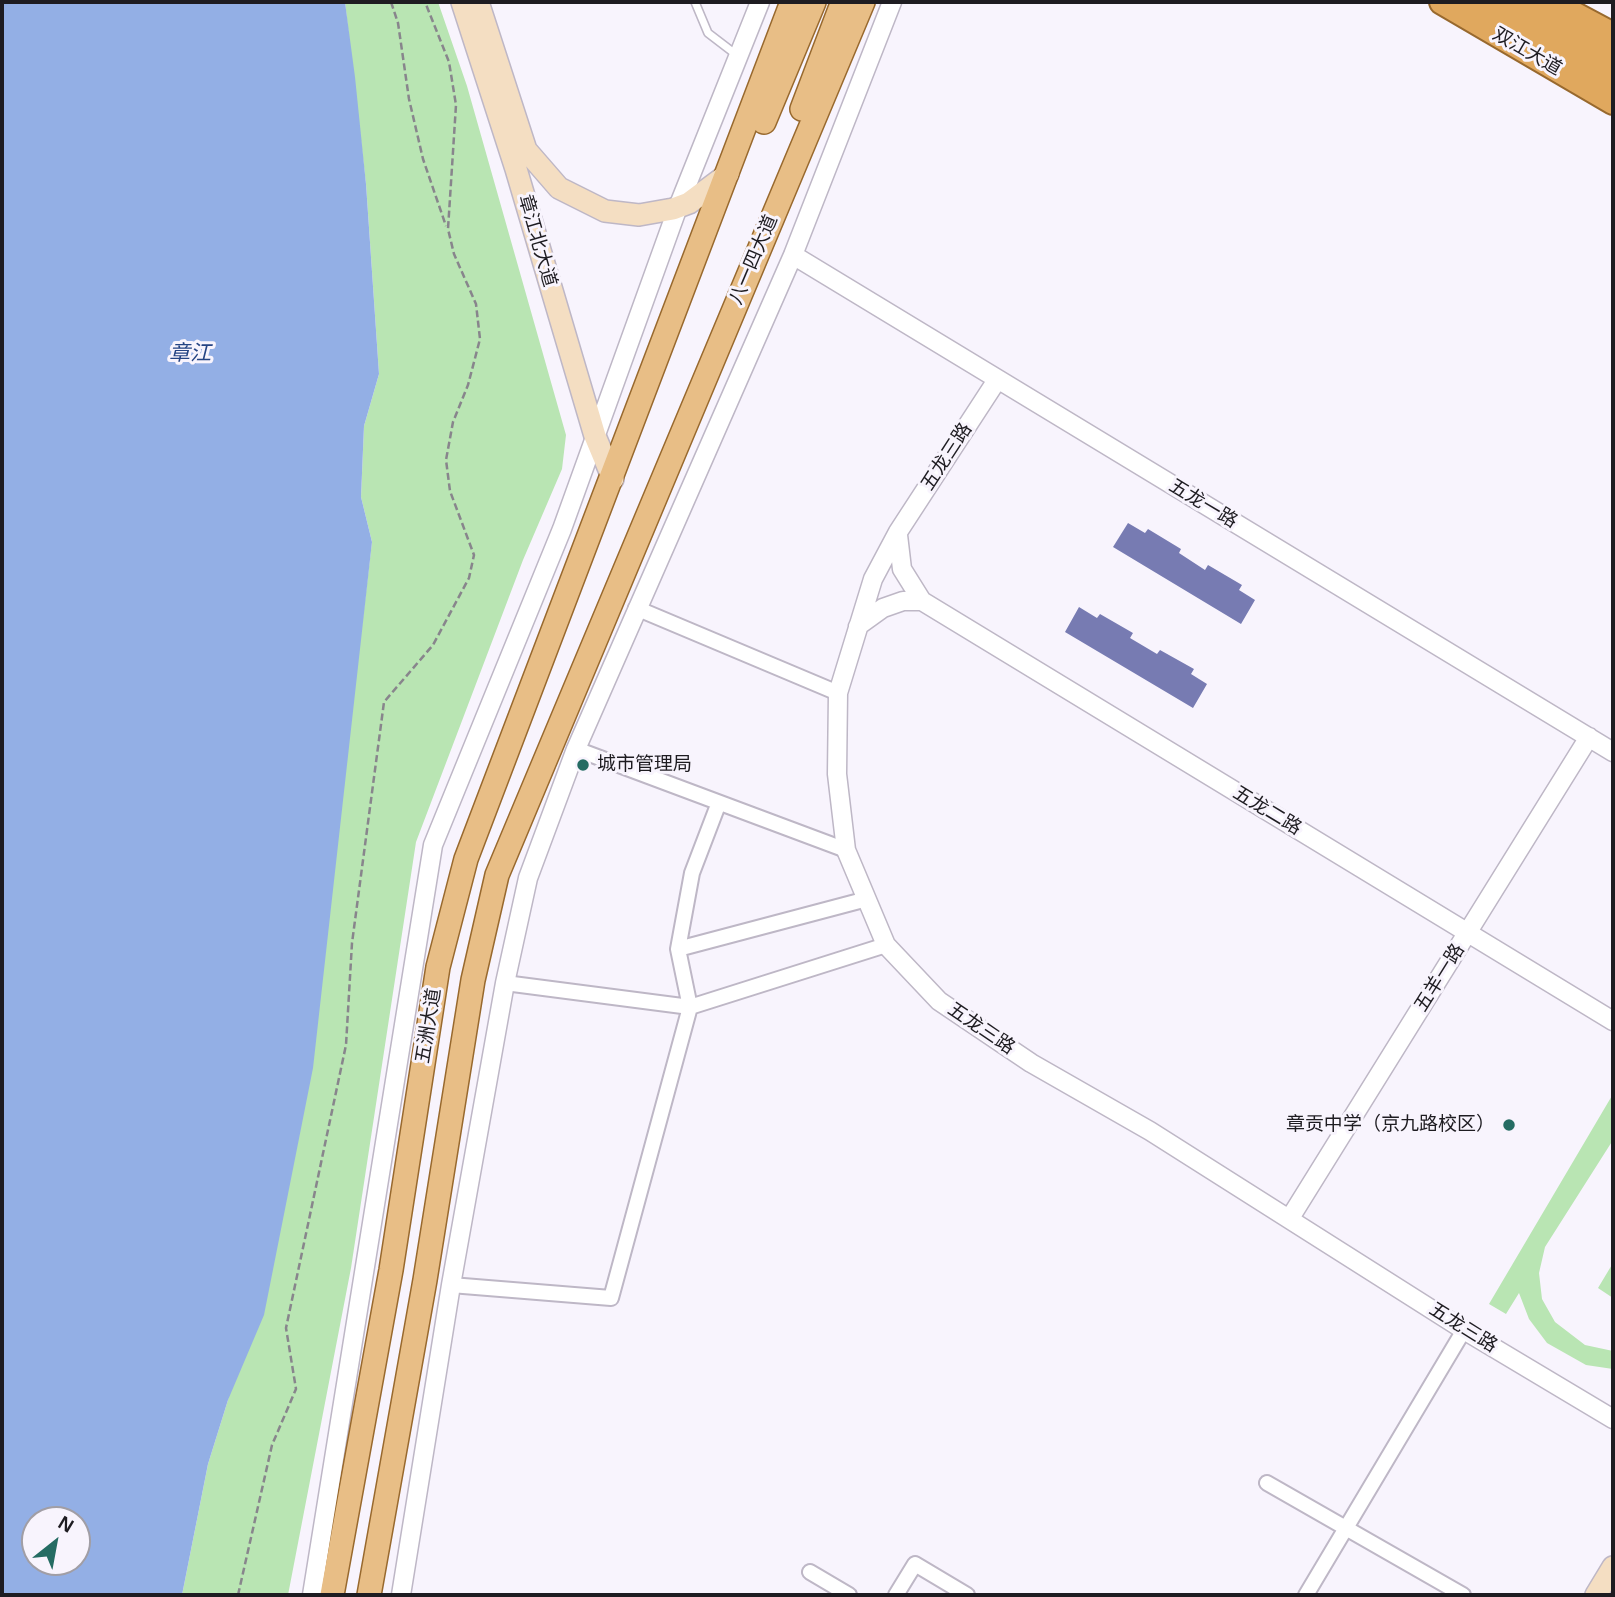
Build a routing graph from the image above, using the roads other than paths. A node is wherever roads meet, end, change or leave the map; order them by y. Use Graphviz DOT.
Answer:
graph roads {
  1 [pos="462,2"];
  2 [pos="478,2"];
  3 [pos="695,2"];
  4 [pos="760,2"];
  5 [pos="792,2"];
  6 [pos="814,2"];
  7 [pos="863,2"];
  8 [pos="892,2"];
  9 [pos="1442,2"];
  10 [pos="1477,2"];
  11 [pos="1514,2"];
  12 [pos="1551,2"];
  13 [pos="840,9"];
  14 [pos="1613,35"];
  15 [pos="738,56"];
  16 [pos="1613,57"];
  17 [pos="1613,80"];
  18 [pos="1613,102"];
  19 [pos="730,172"];
  20 [pos="678,207"];
  21 [pos="793,256"];
  22 [pos="997,380"];
  23 [pos="595,436"];
  24 [pos="613,479"];
  25 [pos="645,517"];
  26 [pos="898,532"];
  27 [pos="922,601"];
  28 [pos="636,608"];
  29 [pos="856,629"];
  30 [pos="838,693"];
  31 [pos="1589,737"];
  32 [pos="576,749"];
  33 [pos="1613,752"];
  34 [pos="718,805"];
  35 [pos="846,850"];
  36 [pos="866,899"];
  37 [pos="1468,933"];
  38 [pos="886,944"];
  39 [pos="678,949"];
  40 [pos="505,983"];
  41 [pos="690,1007"];
  42 [pos="1613,1021"];
  43 [pos="1290,1218"];
  44 [pos="451,1284"];
  45 [pos="1464,1329"];
  46 [pos="1613,1419"];
  47 [pos="1268,1483"];
  48 [pos="1346,1528"];
  49 [pos="1613,1567"];
  50 [pos="810,1572"];
  51 [pos="312,1595"];
  52 [pos="332,1595"];
  53 [pos="369,1595"];
  54 [pos="401,1595"];
  55 [pos="849,1595"];
  56 [pos="896,1595"];
  57 [pos="967,1595"];
  58 [pos="1306,1595"];
  59 [pos="1463,1595"];
  60 [pos="1596,1595"];
  1 -- 23 [label="main road, 章江北大道"];
  2 -- 20 [label="main road"];
  3 -- 15 [label="lane"];
  4 -- 15 [label="street"];
  5 -- 19 [label="main road"];
  6 -- 24 [label="main road"];
  7 -- 25 [label="main road, 八一四大道"];
  8 -- 21 [label="street"];
  9 -- 18 [label="highway, 双江大道"];
  10 -- 17 [label="highway"];
  11 -- 16 [label="highway"];
  12 -- 14 [label="highway"];
  13 -- 25 [label="main road"];
  15 -- 20 [label="street"];
  19 -- 20 [label="main road"];
  19 -- 24 [label="main road"];
  20 -- 23 [label="street"];
  21 -- 22 [label="street, 五龙一路"];
  21 -- 28 [label="street"];
  22 -- 26 [label="street, 五龙三路"];
  22 -- 31 [label="street, 五龙一路"];
  23 -- 24 [label="main road, 章江北大道"];
  23 -- 51 [label="street"];
  24 -- 52 [label="main road, 五洲大道"];
  25 -- 53 [label="main road, 五洲大道"];
  26 -- 27 [label="street"];
  26 -- 29 [label="street, 五龙三路"];
  27 -- 29 [label="street"];
  27 -- 37 [label="street, 五龙二路"];
  28 -- 30 [label="street"];
  28 -- 32 [label="street"];
  29 -- 30 [label="street, 五龙三路"];
  30 -- 35 [label="street, 五龙三路"];
  31 -- 33 [label="street, 五龙一路"];
  31 -- 37 [label="street, 五羊一路"];
  32 -- 34 [label="street"];
  32 -- 40 [label="street"];
  34 -- 35 [label="street"];
  34 -- 39 [label="street"];
  35 -- 36 [label="street, 五龙三路"];
  36 -- 38 [label="street, 五龙三路"];
  36 -- 39 [label="street"];
  37 -- 42 [label="street, 五龙二路"];
  37 -- 43 [label="street, 五羊一路"];
  38 -- 41 [label="street"];
  38 -- 43 [label="street, 五龙三路"];
  39 -- 41 [label="street"];
  40 -- 41 [label="street"];
  40 -- 44 [label="street"];
  41 -- 44 [label="street"];
  43 -- 45 [label="street, 五龙三路"];
  44 -- 54 [label="street"];
  45 -- 46 [label="street, 五龙三路"];
  45 -- 48 [label="street"];
  47 -- 48 [label="street"];
  48 -- 58 [label="street"];
  48 -- 59 [label="street"];
  49 -- 60 [label="main road"];
  50 -- 55 [label="street"];
  56 -- 57 [label="street"];
}
